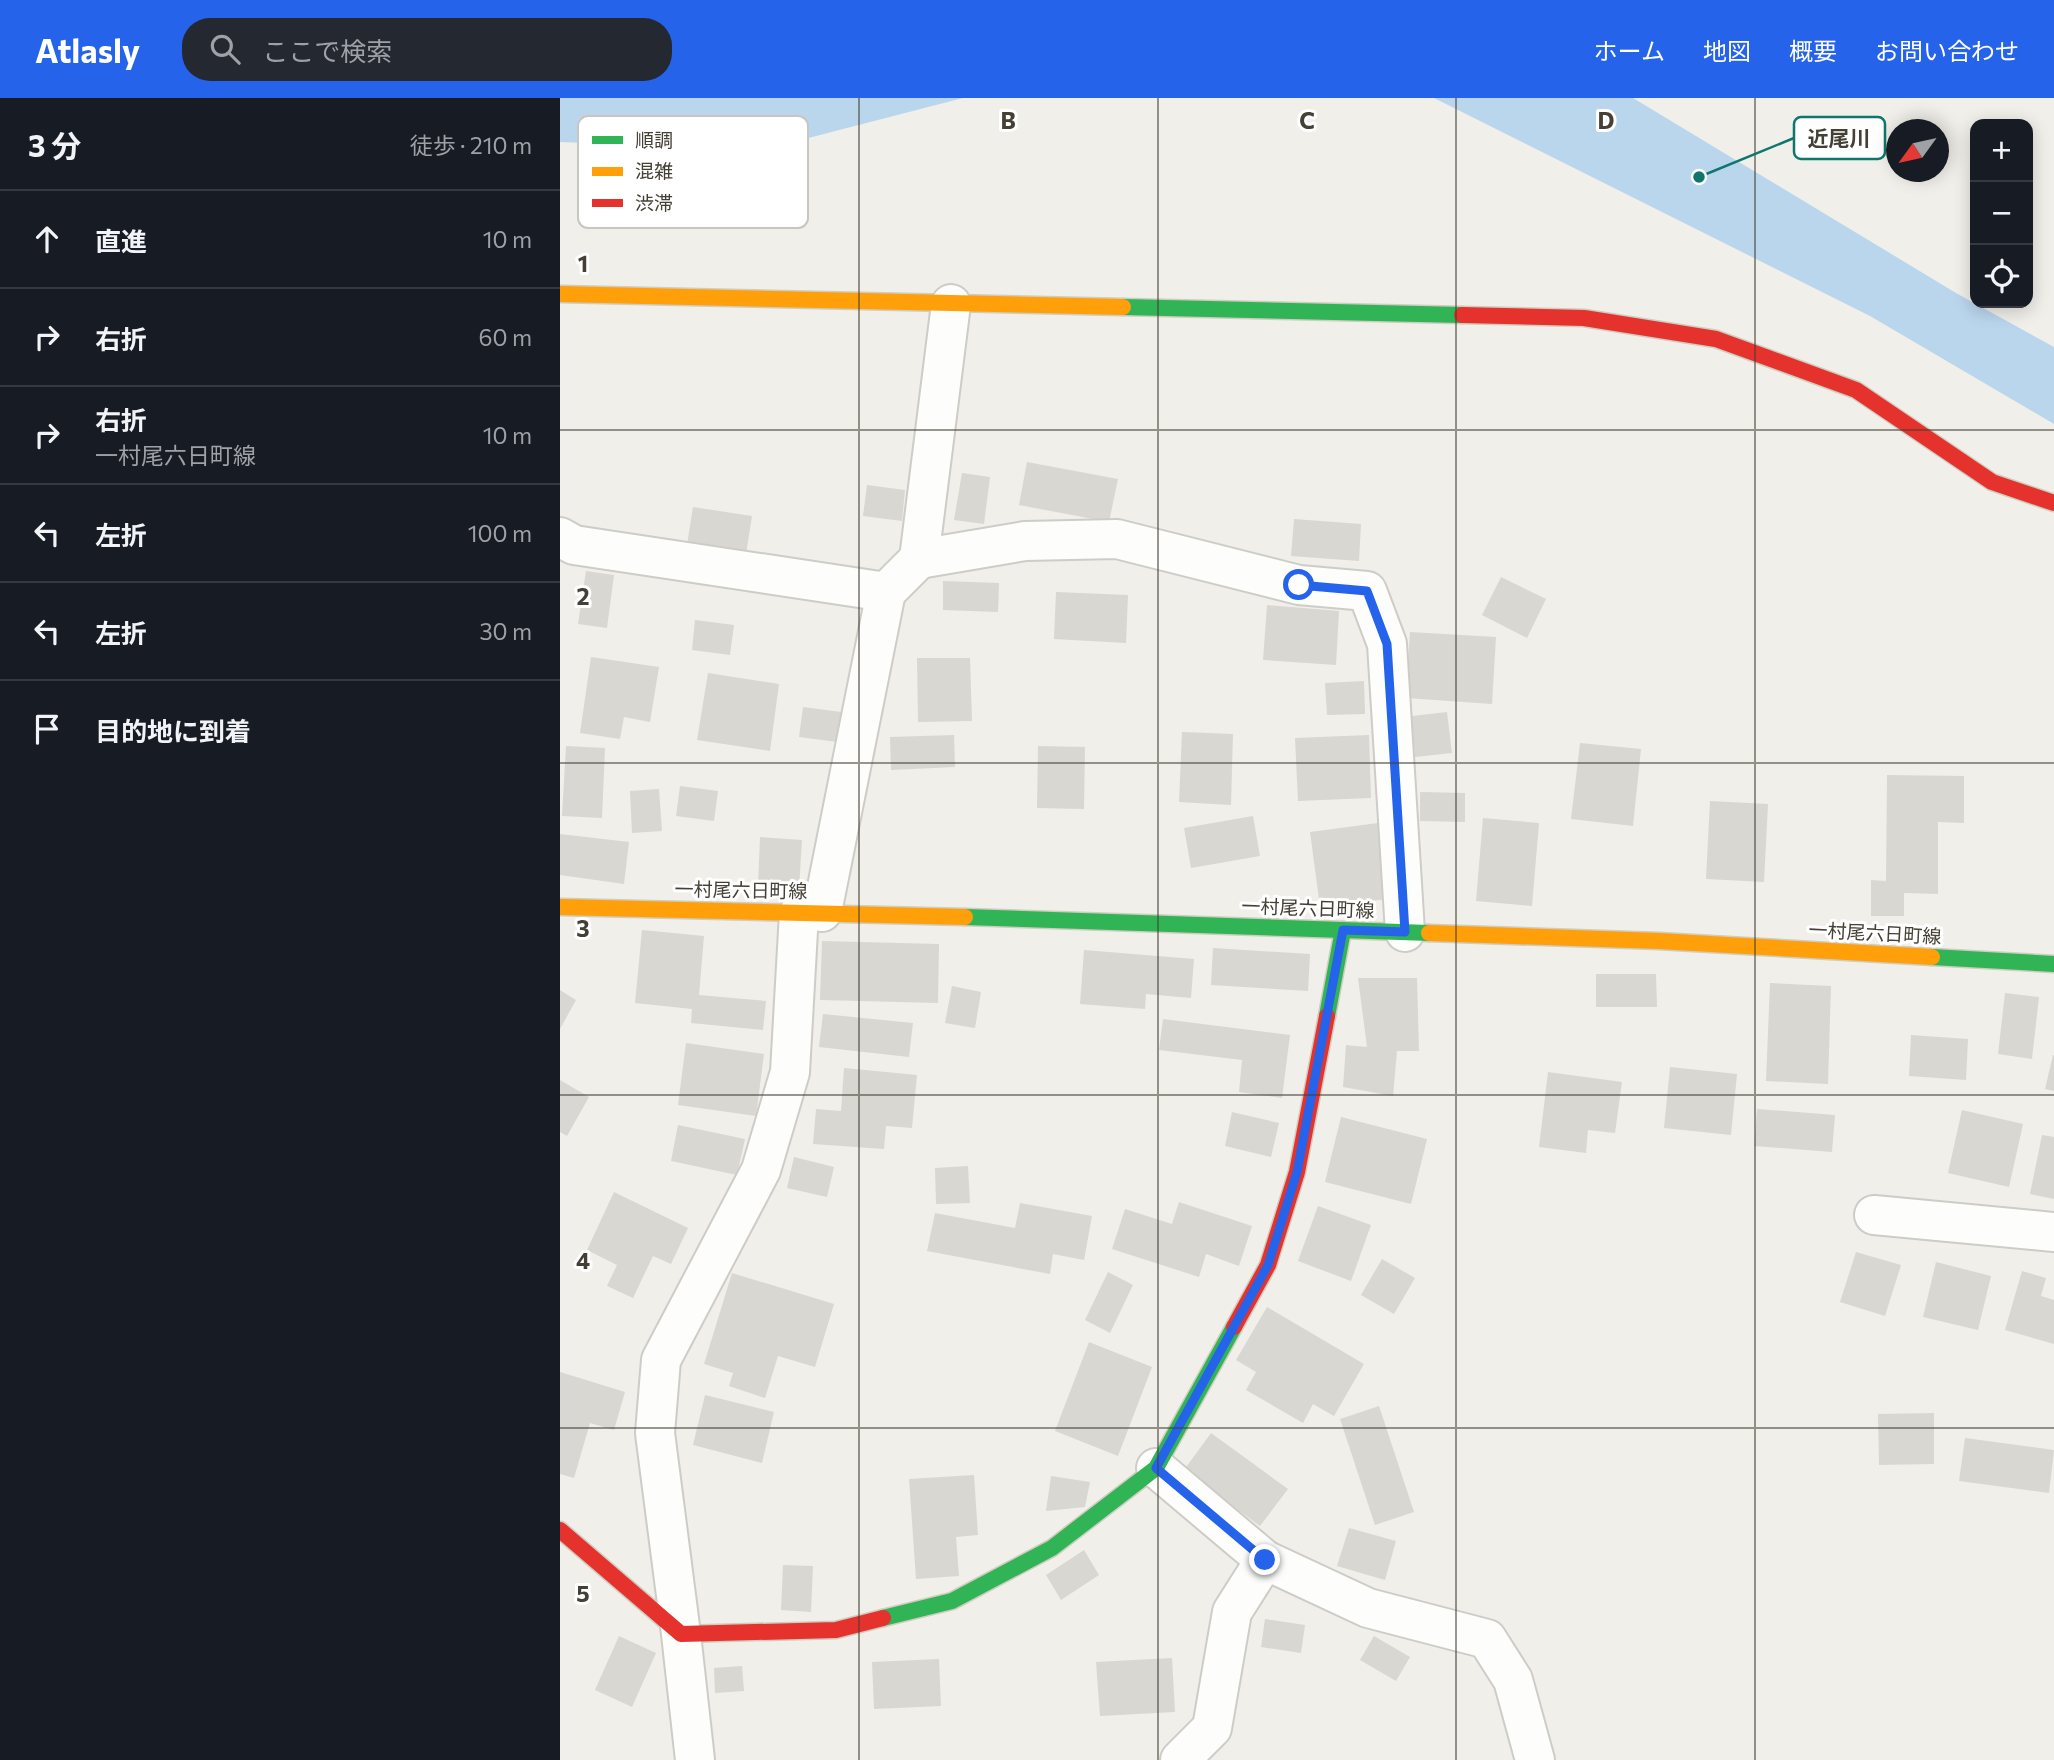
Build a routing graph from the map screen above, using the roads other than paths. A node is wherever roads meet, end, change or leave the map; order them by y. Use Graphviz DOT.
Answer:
graph roads {
  1 [pos="560,294"];
  2 [pos="951,304"];
  3 [pos="2054,503"];
  4 [pos="560,537"];
  5 [pos="919,559"];
  6 [pos="886,592"];
  7 [pos="563,913"];
  8 [pos="811,913"];
  9 [pos="1343,930"];
  10 [pos="1405,932"];
  11 [pos="2054,964"];
  12 [pos="1874,1215"];
  13 [pos="2054,1232"];
  14 [pos="1156,1468"];
  15 [pos="560,1530"];
  16 [pos="1265,1560"];
  17 [pos="681,1634"];
  18 [pos="695,1760"];
  19 [pos="1180,1760"];
  20 [pos="1535,1760"];
  1 -- 2 [label="street"];
  2 -- 3 [label="street"];
  2 -- 5 [label="street"];
  4 -- 6 [label="street"];
  5 -- 6 [label="street"];
  5 -- 10 [label="street"];
  6 -- 8 [label="street"];
  7 -- 8 [label="street, 一村尾六日町線"];
  8 -- 9 [label="street, 一村尾六日町線"];
  8 -- 17 [label="street"];
  9 -- 10 [label="street, 一村尾六日町線"];
  9 -- 14 [label="street"];
  10 -- 11 [label="street, 一村尾六日町線"];
  12 -- 13 [label="street"];
  14 -- 16 [label="street"];
  14 -- 17 [label="street"];
  15 -- 17 [label="street"];
  16 -- 19 [label="street"];
  16 -- 20 [label="street"];
  17 -- 18 [label="street"];
}
